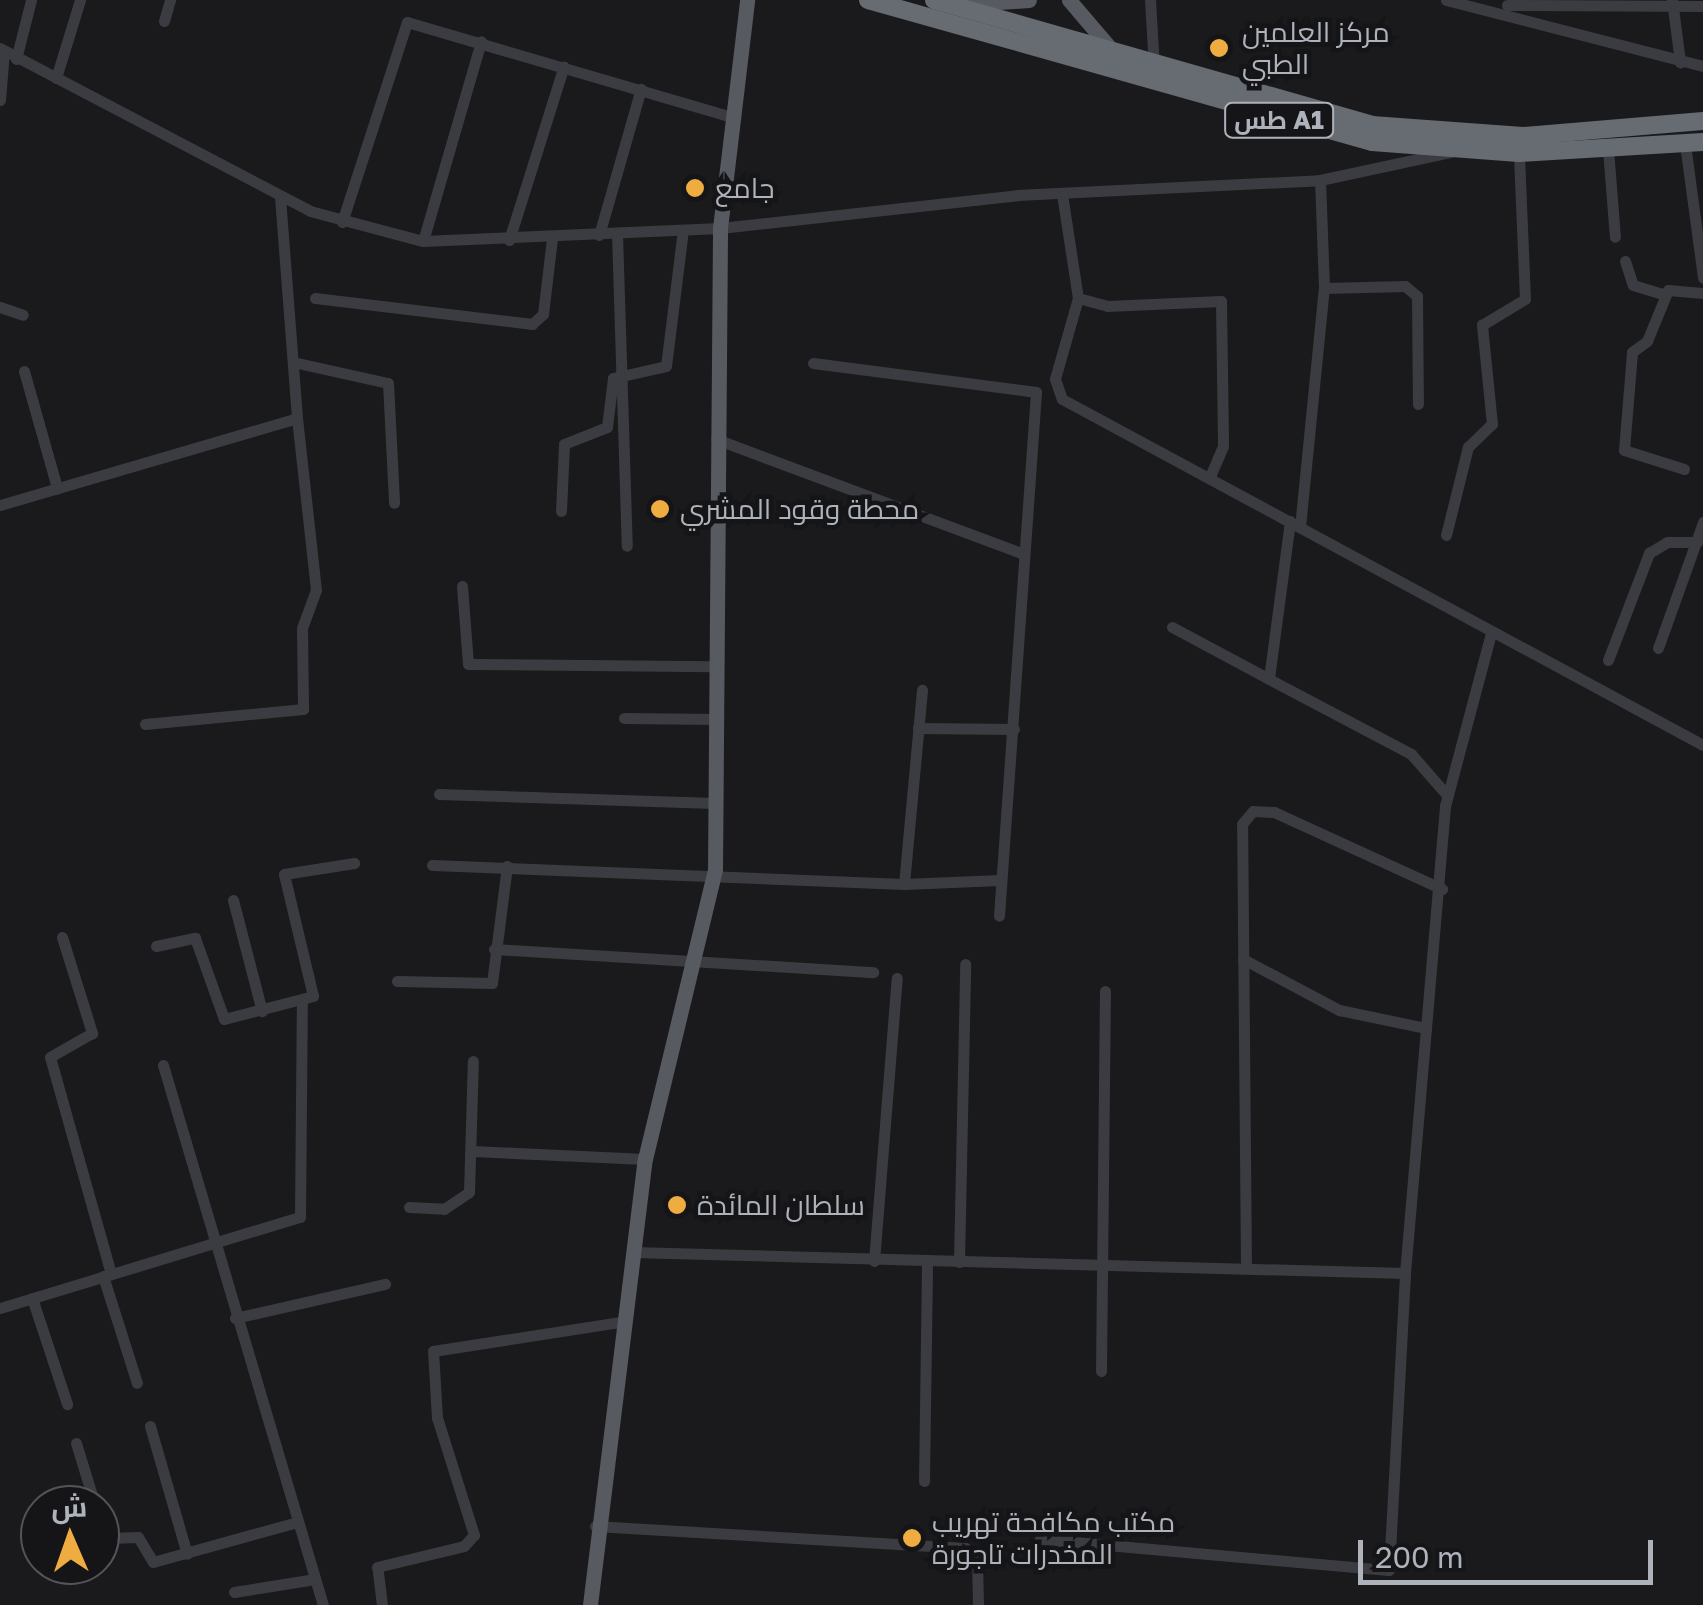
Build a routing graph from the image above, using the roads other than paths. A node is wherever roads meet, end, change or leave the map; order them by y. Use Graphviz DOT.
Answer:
graph roads {
  1 [pos="31,0"];
  2 [pos="80,0"];
  3 [pos="170,0"];
  4 [pos="758,0"];
  5 [pos="868,0"];
  6 [pos="934,0"];
  7 [pos="1029,0"];
  8 [pos="1069,0"];
  9 [pos="1150,0"];
  10 [pos="1446,0"];
  11 [pos="1466,1"];
  12 [pos="1672,3"];
  13 [pos="1492,5"];
  14 [pos="1703,6"];
  15 [pos="747,8"];
  16 [pos="164,21"];
  17 [pos="480,40"];
  18 [pos="2,50"];
  19 [pos="1126,58"];
  20 [pos="16,59"];
  21 [pos="1680,62"];
  22 [pos="564,66"];
  23 [pos="1154,66"];
  24 [pos="1703,66"];
  25 [pos="56,78"];
  26 [pos="641,89"];
  27 [pos="0,100"];
  28 [pos="735,118"];
  29 [pos="1703,121"];
  30 [pos="1694,143"];
  31 [pos="1608,148"];
  32 [pos="1455,150"];
  33 [pos="1520,153"];
  34 [pos="1320,180"];
  35 [pos="1062,194"];
  36 [pos="280,197"];
  37 [pos="342,222"];
  38 [pos="720,228"];
  39 [pos="683,230"];
  40 [pos="617,234"];
  41 [pos="599,235"];
  42 [pos="1615,237"];
  43 [pos="552,238"];
  44 [pos="423,240"];
  45 [pos="509,240"];
  46 [pos="1624,262"];
  47 [pos="1703,278"];
  48 [pos="1324,288"];
  49 [pos="1703,293"];
  50 [pos="1664,294"];
  51 [pos="315,298"];
  52 [pos="1078,298"];
  53 [pos="0,307"];
  54 [pos="22,315"];
  55 [pos="293,362"];
  56 [pos="813,363"];
  57 [pos="24,371"];
  58 [pos="628,371"];
  59 [pos="1418,404"];
  60 [pos="297,418"];
  61 [pos="716,439"];
  62 [pos="1684,469"];
  63 [pos="1210,476"];
  64 [pos="57,488"];
  65 [pos="394,503"];
  66 [pos="0,505"];
  67 [pos="561,512"];
  68 [pos="1703,522"];
  69 [pos="1295,524"];
  70 [pos="1446,535"];
  71 [pos="1696,542"];
  72 [pos="627,546"];
  73 [pos="1024,554"];
  74 [pos="462,586"];
  75 [pos="1172,627"];
  76 [pos="1491,633"];
  77 [pos="1658,648"];
  78 [pos="1608,660"];
  79 [pos="715,666"];
  80 [pos="1268,679"];
  81 [pos="922,690"];
  82 [pos="624,718"];
  83 [pos="716,719"];
  84 [pos="145,724"];
  85 [pos="918,728"];
  86 [pos="1014,729"];
  87 [pos="1703,744"];
  88 [pos="438,794"];
  89 [pos="1447,795"];
  90 [pos="714,803"];
  91 [pos="354,863"];
  92 [pos="432,865"];
  93 [pos="507,866"];
  94 [pos="715,870"];
  95 [pos="1000,880"];
  96 [pos="904,884"];
  97 [pos="1442,890"];
  98 [pos="233,900"];
  99 [pos="999,916"];
  100 [pos="62,937"];
  101 [pos="156,946"];
  102 [pos="494,949"];
  103 [pos="690,958"];
  104 [pos="1244,959"];
  105 [pos="965,964"];
  106 [pos="873,972"];
  107 [pos="897,978"];
  108 [pos="398,981"];
  109 [pos="1105,991"];
  110 [pos="302,1000"];
  111 [pos="262,1011"];
  112 [pos="1426,1028"];
  113 [pos="473,1061"];
  114 [pos="163,1065"];
  115 [pos="473,1150"];
  116 [pos="645,1159"];
  117 [pos="409,1207"];
  118 [pos="212,1245"];
  119 [pos="632,1252"];
  120 [pos="874,1261"];
  121 [pos="927,1262"];
  122 [pos="960,1262"];
  123 [pos="1097,1266"];
  124 [pos="1246,1268"];
  125 [pos="1405,1273"];
  126 [pos="107,1275"];
  127 [pos="385,1284"];
  128 [pos="32,1298"];
  129 [pos="0,1308"];
  130 [pos="234,1318"];
  131 [pos="621,1322"];
  132 [pos="1102,1371"];
  133 [pos="138,1383"];
  134 [pos="66,1404"];
  135 [pos="150,1426"];
  136 [pos="76,1442"];
  137 [pos="924,1481"];
  138 [pos="90,1485"];
  139 [pos="297,1522"];
  140 [pos="595,1526"];
  141 [pos="120,1538"];
  142 [pos="1040,1539"];
  143 [pos="186,1554"];
  144 [pos="315,1579"];
  145 [pos="234,1592"];
  146 [pos="323,1605"];
  147 [pos="382,1605"];
  148 [pos="590,1605"];
  149 [pos="978,1605"];
  1 -- 20 [label="street"];
  2 -- 25 [label="street"];
  3 -- 16 [label="street"];
  4 -- 15 [label="main road"];
  5 -- 32 [label="highway, طس A1"];
  6 -- 7 [label="main road"];
  6 -- 19 [label="highway, طس A1"];
  8 -- 19 [label="main road"];
  9 -- 23 [label="street"];
  10 -- 11 [label="street"];
  11 -- 13 [label="street"];
  12 -- 13 [label="street"];
  12 -- 14 [label="street"];
  12 -- 21 [label="street"];
  13 -- 21 [label="street"];
  15 -- 28 [label="main road"];
  17 -- 22 [label="street"];
  17 -- 37 [label="street"];
  17 -- 44 [label="street"];
  18 -- 20 [label="street"];
  18 -- 27 [label="street"];
  19 -- 23 [label="highway, طس A1"];
  20 -- 25 [label="street"];
  21 -- 24 [label="street"];
  22 -- 26 [label="street"];
  22 -- 45 [label="street"];
  23 -- 29 [label="highway, طس A1"];
  25 -- 36 [label="street"];
  26 -- 28 [label="street"];
  26 -- 41 [label="street"];
  28 -- 38 [label="main road"];
  30 -- 31 [label="highway, طس A1"];
  30 -- 47 [label="street"];
  31 -- 33 [label="highway, طس A1"];
  31 -- 42 [label="street"];
  32 -- 33 [label="highway, طس A1"];
  32 -- 34 [label="street"];
  33 -- 70 [label="street"];
  34 -- 35 [label="street"];
  34 -- 48 [label="street"];
  35 -- 38 [label="street"];
  35 -- 52 [label="street"];
  36 -- 37 [label="street"];
  36 -- 55 [label="street"];
  37 -- 44 [label="street"];
  38 -- 39 [label="street"];
  38 -- 61 [label="main road"];
  39 -- 40 [label="street"];
  39 -- 58 [label="street"];
  40 -- 41 [label="street"];
  40 -- 58 [label="street"];
  41 -- 43 [label="street"];
  43 -- 45 [label="street"];
  43 -- 51 [label="street"];
  44 -- 45 [label="street"];
  46 -- 50 [label="street"];
  48 -- 59 [label="street"];
  48 -- 69 [label="street"];
  49 -- 50 [label="street"];
  50 -- 62 [label="street"];
  52 -- 63 [label="street"];
  52 -- 63 [label="street"];
  53 -- 54 [label="street"];
  55 -- 60 [label="street"];
  55 -- 65 [label="street"];
  56 -- 73 [label="street"];
  57 -- 64 [label="street"];
  58 -- 67 [label="street"];
  58 -- 72 [label="street"];
  60 -- 64 [label="street"];
  60 -- 84 [label="street"];
  61 -- 73 [label="street"];
  61 -- 79 [label="main road"];
  63 -- 69 [label="street"];
  64 -- 66 [label="street"];
  68 -- 71 [label="street"];
  69 -- 76 [label="street"];
  69 -- 80 [label="street"];
  71 -- 77 [label="street"];
  71 -- 78 [label="street"];
  73 -- 86 [label="street"];
  74 -- 79 [label="street"];
  75 -- 80 [label="street"];
  76 -- 87 [label="street"];
  76 -- 89 [label="street"];
  79 -- 83 [label="main road"];
  80 -- 89 [label="street"];
  81 -- 85 [label="street"];
  82 -- 83 [label="street"];
  83 -- 90 [label="main road"];
  85 -- 86 [label="street"];
  85 -- 96 [label="street"];
  86 -- 95 [label="street"];
  88 -- 90 [label="street"];
  89 -- 97 [label="street"];
  90 -- 94 [label="main road"];
  91 -- 110 [label="street"];
  92 -- 93 [label="street"];
  93 -- 94 [label="street"];
  93 -- 102 [label="street"];
  94 -- 96 [label="street"];
  94 -- 103 [label="main road"];
  95 -- 96 [label="street"];
  95 -- 99 [label="street"];
  97 -- 104 [label="street"];
  97 -- 112 [label="street"];
  98 -- 111 [label="street"];
  100 -- 126 [label="street"];
  101 -- 111 [label="street"];
  102 -- 103 [label="street"];
  102 -- 108 [label="street"];
  103 -- 106 [label="street"];
  103 -- 116 [label="main road"];
  104 -- 112 [label="street"];
  104 -- 124 [label="street"];
  105 -- 122 [label="street"];
  107 -- 120 [label="street"];
  109 -- 123 [label="street"];
  110 -- 111 [label="street"];
  110 -- 118 [label="street"];
  112 -- 125 [label="street"];
  113 -- 115 [label="street"];
  114 -- 118 [label="street"];
  115 -- 116 [label="street"];
  115 -- 117 [label="street"];
  116 -- 119 [label="main road"];
  118 -- 126 [label="street"];
  118 -- 130 [label="street"];
  119 -- 120 [label="street"];
  119 -- 131 [label="main road"];
  120 -- 121 [label="street"];
  121 -- 122 [label="street"];
  121 -- 137 [label="street"];
  122 -- 123 [label="street"];
  123 -- 124 [label="street"];
  123 -- 132 [label="street"];
  124 -- 125 [label="street"];
  125 -- 142 [label="street"];
  126 -- 128 [label="street"];
  126 -- 133 [label="street"];
  127 -- 130 [label="street"];
  128 -- 129 [label="street"];
  128 -- 134 [label="street"];
  130 -- 139 [label="street"];
  131 -- 140 [label="main road"];
  131 -- 147 [label="street"];
  135 -- 143 [label="street"];
  136 -- 138 [label="street"];
  139 -- 143 [label="street"];
  139 -- 144 [label="street"];
  140 -- 148 [label="main road"];
  140 -- 149 [label="street"];
  141 -- 143 [label="street"];
  144 -- 145 [label="street"];
  144 -- 146 [label="street"];
}
